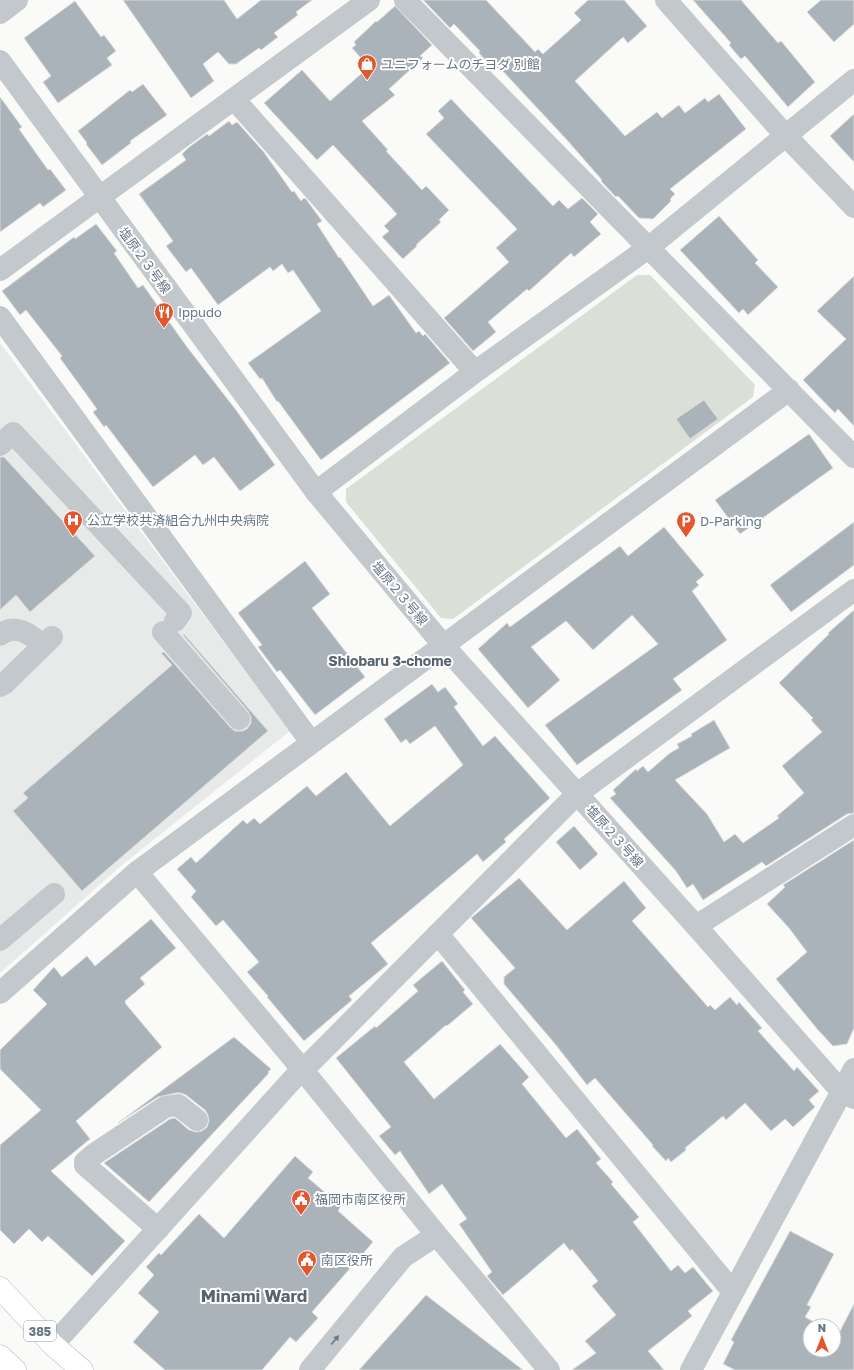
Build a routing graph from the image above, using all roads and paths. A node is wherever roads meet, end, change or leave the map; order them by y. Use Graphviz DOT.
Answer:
graph roads {
  1 [pos="17,0"];
  2 [pos="369,0"];
  3 [pos="405,0"];
  4 [pos="666,0"];
  5 [pos="0,13"];
  6 [pos="0,61"];
  7 [pos="854,80"];
  8 [pos="234,99"];
  9 [pos="785,135"];
  10 [pos="100,198"];
  11 [pos="854,207"];
  12 [pos="648,248"];
  13 [pos="0,270"];
  14 [pos="0,317"];
  15 [pos="475,372"];
  16 [pos="788,390"];
  17 [pos="0,445"];
  18 [pos="854,457"];
  19 [pos="316,492"];
  20 [pos="854,590"];
  21 [pos="0,635"];
  22 [pos="444,646"];
  23 [pos="0,686"];
  24 [pos="240,719"];
  25 [pos="311,742"];
  26 [pos="577,794"];
  27 [pos="854,825"];
  28 [pos="137,872"];
  29 [pos="54,894"];
  30 [pos="696,926"];
  31 [pos="438,934"];
  32 [pos="0,940"];
  33 [pos="0,993"];
  34 [pos="302,1069"];
  35 [pos="854,1069"];
  36 [pos="848,1095"];
  37 [pos="197,1120"];
  38 [pos="158,1229"];
  39 [pos="435,1233"];
  40 [pos="0,1288"];
  41 [pos="733,1292"];
  42 [pos="53,1345"];
  43 [pos="0,1356"];
  44 [pos="543,1367"];
  45 [pos="15,1370"];
  46 [pos="82,1370"];
  47 [pos="310,1370"];
  48 [pos="691,1370"];
  1 -- 5 [label="street"];
  2 -- 8 [label="street"];
  3 -- 12 [label="street"];
  4 -- 9 [label="street"];
  6 -- 10 [label="street, 塩原２３号線"];
  7 -- 9 [label="street"];
  8 -- 10 [label="street"];
  8 -- 15 [label="street"];
  9 -- 11 [label="street"];
  9 -- 12 [label="street"];
  10 -- 13 [label="street"];
  10 -- 19 [label="street, 塩原２３号線"];
  12 -- 15 [label="street"];
  12 -- 16 [label="street"];
  14 -- 25 [label="street"];
  15 -- 19 [label="street"];
  16 -- 18 [label="street"];
  16 -- 22 [label="street"];
  17 -- 24 [label="street"];
  19 -- 22 [label="street, 塩原２３号線"];
  20 -- 26 [label="street"];
  21 -- 23 [label="street"];
  22 -- 25 [label="street"];
  22 -- 26 [label="street, 塩原２３号線"];
  25 -- 28 [label="street"];
  26 -- 30 [label="street, 塩原２３号線"];
  26 -- 31 [label="street"];
  27 -- 30 [label="street"];
  28 -- 33 [label="street"];
  28 -- 34 [label="street"];
  29 -- 32 [label="street"];
  30 -- 36 [label="street, 塩原２３号線"];
  31 -- 34 [label="street"];
  31 -- 41 [label="street"];
  34 -- 38 [label="street"];
  34 -- 39 [label="street"];
  35 -- 36 [label="street"];
  36 -- 41 [label="street"];
  37 -- 38 [label="street"];
  38 -- 42 [label="street"];
  39 -- 44 [label="street"];
  47 -- 39 [label="street, one-way"];
  40 -- 42 [label="highway, 385"];
  41 -- 48 [label="street"];
  42 -- 46 [label="highway, 385"];
  43 -- 45 [label="highway"];
}
